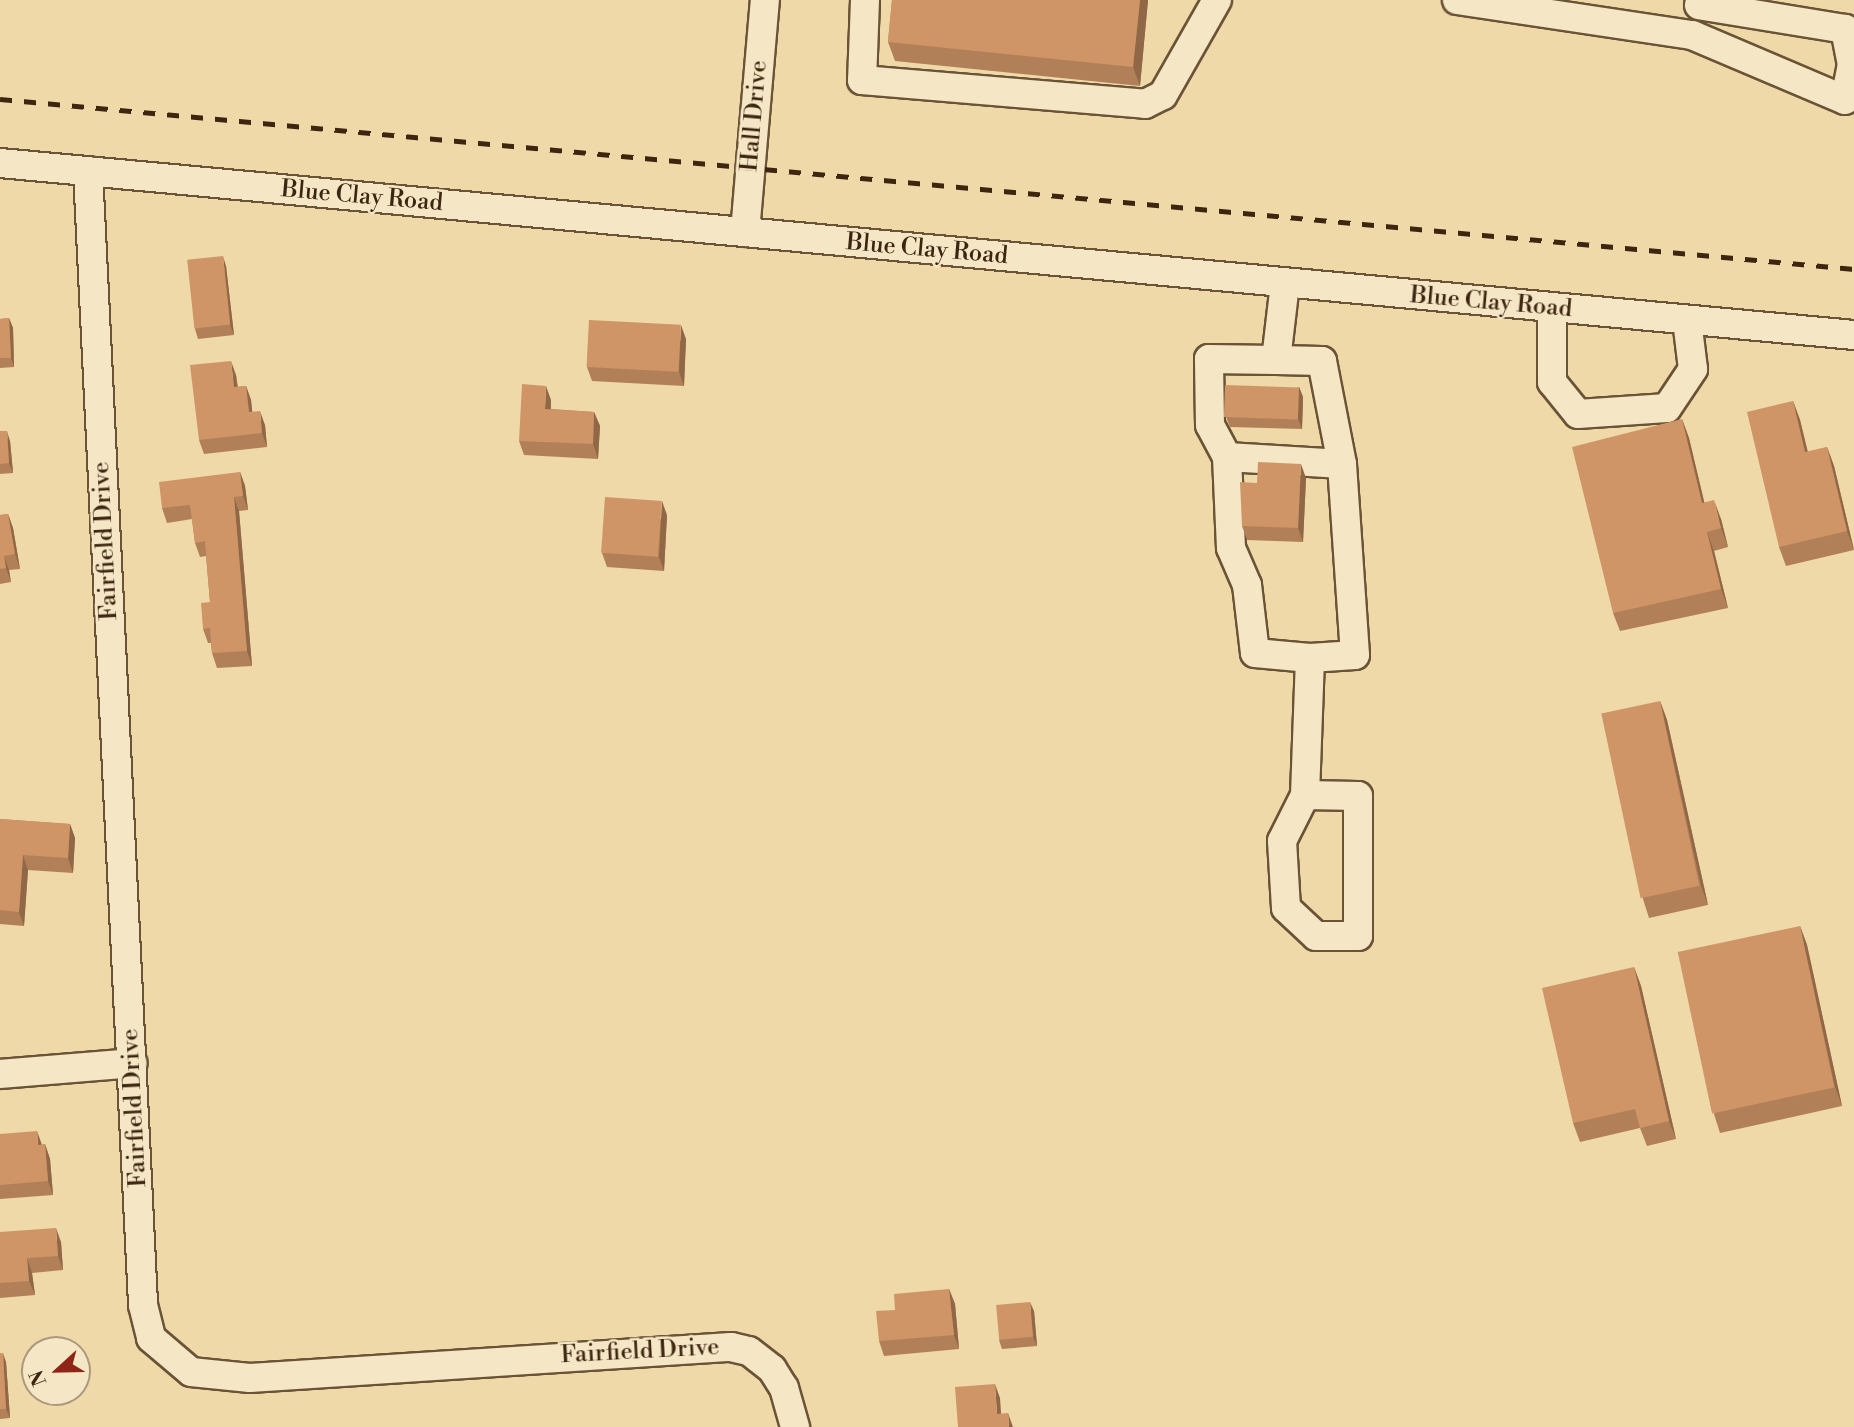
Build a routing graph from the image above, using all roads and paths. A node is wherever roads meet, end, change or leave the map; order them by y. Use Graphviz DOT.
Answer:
graph roads {
  1 [pos="765,0"];
  2 [pos="865,0"];
  3 [pos="1217,0"];
  4 [pos="1457,0"];
  5 [pos="1698,2"];
  6 [pos="1692,35"];
  7 [pos="0,163"];
  8 [pos="88,171"];
  9 [pos="745,232"];
  10 [pos="1284,284"];
  11 [pos="1552,309"];
  12 [pos="1687,320"];
  13 [pos="1854,335"];
  14 [pos="1276,360"];
  15 [pos="1227,457"];
  16 [pos="1342,464"];
  17 [pos="1310,658"];
  18 [pos="1305,795"];
  19 [pos="133,1063"];
  20 [pos="0,1074"];
  21 [pos="795,1427"];
  1 -- 9 [label="street, Hall Drive"];
  2 -- 3 [label="street"];
  4 -- 6 [label="street"];
  5 -- 6 [label="street"];
  5 -- 6 [label="street"];
  7 -- 8 [label="street, Blue Clay Road"];
  8 -- 9 [label="street, Blue Clay Road"];
  8 -- 19 [label="street, Fairfield Drive"];
  9 -- 10 [label="street, Blue Clay Road"];
  10 -- 11 [label="street, Blue Clay Road"];
  10 -- 14 [label="street"];
  11 -- 12 [label="street, Blue Clay Road"];
  11 -- 12 [label="street"];
  12 -- 13 [label="street, Blue Clay Road"];
  14 -- 15 [label="street"];
  14 -- 16 [label="street"];
  15 -- 16 [label="street"];
  15 -- 17 [label="street"];
  16 -- 17 [label="street"];
  17 -- 18 [label="street"];
  18 -- 18 [label="street"];
  19 -- 20 [label="street"];
  19 -- 21 [label="street, Fairfield Drive"];
}
